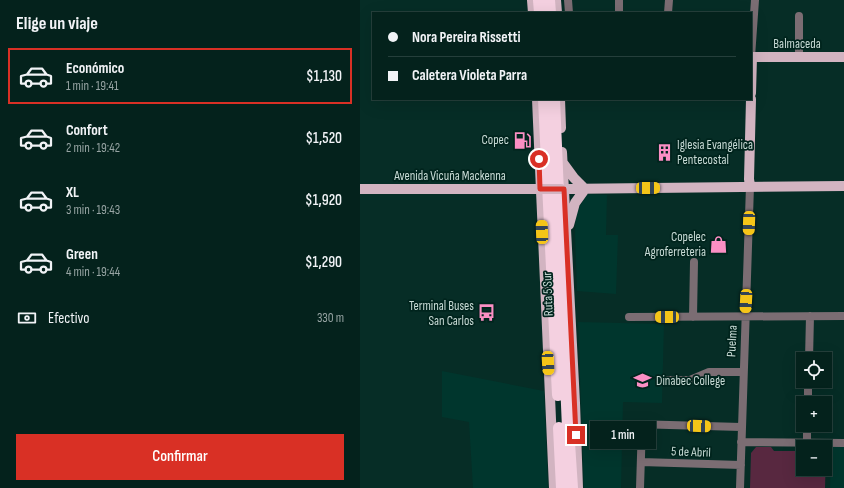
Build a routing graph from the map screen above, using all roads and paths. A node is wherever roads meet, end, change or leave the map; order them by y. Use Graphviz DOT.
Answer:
graph roads {
  1 [pos="532,0"];
  2 [pos="539,0"];
  3 [pos="549,0"];
  4 [pos="556,0"];
  5 [pos="568,0"];
  6 [pos="619,0"];
  7 [pos="669,0"];
  8 [pos="756,0"];
  9 [pos="533,12"];
  10 [pos="540,12"];
  11 [pos="550,12"];
  12 [pos="556,12"];
  13 [pos="569,12"];
  14 [pos="619,12"];
  15 [pos="668,12"];
  16 [pos="799,16"];
  17 [pos="752,46"];
  18 [pos="752,57"];
  19 [pos="799,57"];
  20 [pos="844,57"];
  21 [pos="537,100"];
  22 [pos="544,100"];
  23 [pos="554,100"];
  24 [pos="560,100"];
  25 [pos="751,100"];
  26 [pos="563,161"];
  27 [pos="750,186"];
  28 [pos="844,186"];
  29 [pos="360,189"];
  30 [pos="541,189"];
  31 [pos="563,189"];
  32 [pos="585,189"];
  33 [pos="567,235"];
  34 [pos="694,262"];
  35 [pos="746,316"];
  36 [pos="810,316"];
  37 [pos="844,316"];
  38 [pos="629,317"];
  39 [pos="693,317"];
  40 [pos="809,352"];
  41 [pos="743,372"];
  42 [pos="668,380"];
  43 [pos="741,427"];
  44 [pos="741,442"];
  45 [pos="796,443"];
  46 [pos="832,443"];
  47 [pos="844,443"];
  48 [pos="640,462"];
  49 [pos="741,465"];
  50 [pos="554,488"];
  51 [pos="562,488"];
  52 [pos="572,488"];
  53 [pos="578,488"];
  54 [pos="640,488"];
  55 [pos="740,488"];
  1 -- 9 [label="main road"];
  2 -- 10 [label="highway"];
  3 -- 11 [label="highway"];
  4 -- 12 [label="main road"];
  5 -- 13 [label="street"];
  6 -- 14 [label="street"];
  7 -- 15 [label="street"];
  8 -- 17 [label="street"];
  16 -- 19 [label="street"];
  18 -- 19 [label="main road, Balmaceda"];
  19 -- 20 [label="main road, Balmaceda"];
  21 -- 30 [label="main road"];
  22 -- 51 [label="highway, Ruta 5 Sur"];
  23 -- 52 [label="highway, Ruta 5 Sur"];
  24 -- 26 [label="main road"];
  25 -- 27 [label="main road, Puelma"];
  26 -- 31 [label="main road"];
  26 -- 32 [label="main road"];
  27 -- 28 [label="main road"];
  27 -- 32 [label="main road"];
  27 -- 35 [label="street, Puelma"];
  29 -- 30 [label="main road, Avenida Vicuña Mackenna"];
  30 -- 31 [label="main road, Avenida Vicuña Mackenna, bridge"];
  30 -- 50 [label="main road"];
  31 -- 32 [label="main road, Avenida Vicuña Mackenna"];
  31 -- 33 [label="main road"];
  32 -- 33 [label="main road"];
  33 -- 53 [label="main road"];
  34 -- 39 [label="street"];
  35 -- 36 [label="street"];
  35 -- 39 [label="street"];
  35 -- 41 [label="street, Puelma"];
  36 -- 37 [label="street"];
  36 -- 40 [label="street"];
  38 -- 39 [label="street"];
  41 -- 42 [label="street"];
  41 -- 43 [label="street, Puelma"];
  43 -- 44 [label="street, Puelma"];
  43 -- 48 [label="street"];
  44 -- 45 [label="street"];
  44 -- 49 [label="street, Puelma"];
  46 -- 47 [label="street"];
  48 -- 49 [label="street, 5 de Abril"];
  48 -- 54 [label="street"];
  49 -- 55 [label="street, Puelma"];
}
